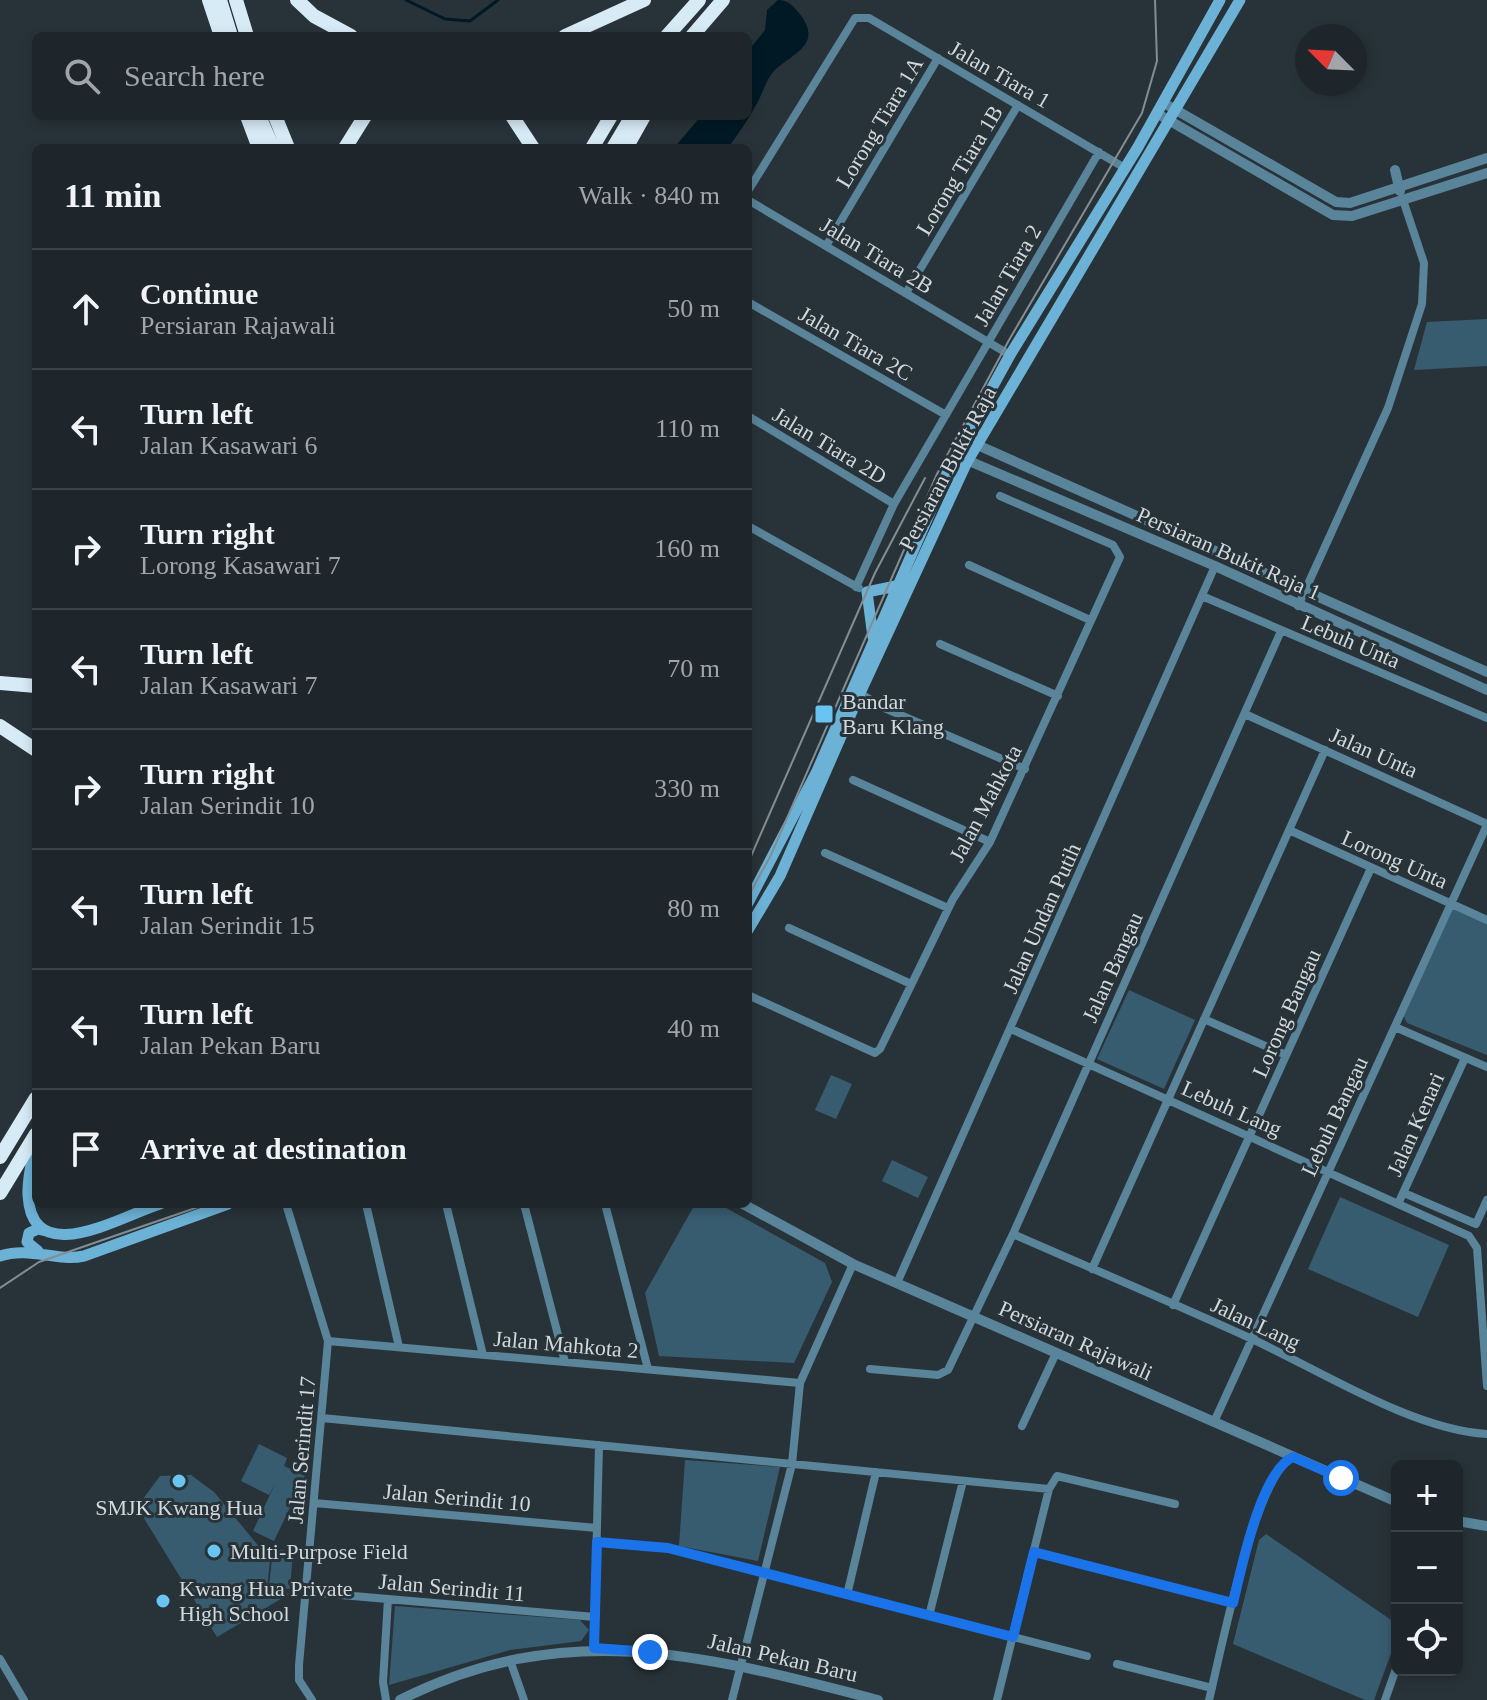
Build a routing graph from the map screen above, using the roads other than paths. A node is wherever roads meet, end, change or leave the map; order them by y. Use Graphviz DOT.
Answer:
graph roads {
  1 [pos="209,0"];
  2 [pos="220,0"];
  3 [pos="236,0"];
  4 [pos="297,0"];
  5 [pos="644,0"];
  6 [pos="699,0"];
  7 [pos="723,0"];
  8 [pos="1220,0"];
  9 [pos="1240,0"];
  10 [pos="220,32"];
  11 [pos="230,32"];
  12 [pos="246,32"];
  13 [pos="344,32"];
  14 [pos="575,32"];
  15 [pos="671,32"];
  16 [pos="695,32"];
  17 [pos="938,58"];
  18 [pos="1164,102"];
  19 [pos="1018,105"];
  20 [pos="1177,110"];
  21 [pos="1158,114"];
  22 [pos="249,120"];
  23 [pos="261,120"];
  24 [pos="277,120"];
  25 [pos="362,120"];
  26 [pos="515,120"];
  27 [pos="609,120"];
  28 [pos="630,120"];
  29 [pos="642,120"];
  30 [pos="1170,122"];
  31 [pos="258,144"];
  32 [pos="271,144"];
  33 [pos="286,144"];
  34 [pos="348,144"];
  35 [pos="530,144"];
  36 [pos="594,144"];
  37 [pos="615,144"];
  38 [pos="628,144"];
  39 [pos="1099,152"];
  40 [pos="1487,158"];
  41 [pos="1125,168"];
  42 [pos="1395,170"];
  43 [pos="1487,173"];
  44 [pos="752,185"];
  45 [pos="1399,187"];
  46 [pos="1403,200"];
  47 [pos="752,202"];
  48 [pos="826,246"];
  49 [pos="906,293"];
  50 [pos="752,304"];
  51 [pos="988,342"];
  52 [pos="1010,355"];
  53 [pos="946,415"];
  54 [pos="752,418"];
  55 [pos="964,439"];
  56 [pos="977,446"];
  57 [pos="955,455"];
  58 [pos="967,462"];
  59 [pos="1000,496"];
  60 [pos="894,504"];
  61 [pos="752,528"];
  62 [pos="969,565"];
  63 [pos="1215,566"];
  64 [pos="896,586"];
  65 [pos="862,589"];
  66 [pos="1305,590"];
  67 [pos="1202,596"];
  68 [pos="1298,606"];
  69 [pos="1090,620"];
  70 [pos="1281,631"];
  71 [pos="874,641"];
  72 [pos="940,644"];
  73 [pos="1487,672"];
  74 [pos="0,683"];
  75 [pos="32,686"];
  76 [pos="1487,690"];
  77 [pos="1058,696"];
  78 [pos="858,697"];
  79 [pos="1245,714"];
  80 [pos="1487,718"];
  81 [pos="0,726"];
  82 [pos="32,738"];
  83 [pos="32,747"];
  84 [pos="1325,750"];
  85 [pos="1025,769"];
  86 [pos="853,780"];
  87 [pos="1487,824"];
  88 [pos="1289,830"];
  89 [pos="990,842"];
  90 [pos="825,853"];
  91 [pos="1371,868"];
  92 [pos="752,896"];
  93 [pos="1450,903"];
  94 [pos="948,908"];
  95 [pos="1487,920"];
  96 [pos="752,923"];
  97 [pos="789,928"];
  98 [pos="911,984"];
  99 [pos="752,997"];
  100 [pos="1204,1019"];
  101 [pos="1395,1027"];
  102 [pos="1011,1029"];
  103 [pos="1286,1055"];
  104 [pos="1465,1058"];
  105 [pos="1089,1064"];
  106 [pos="1487,1067"];
  107 [pos="1168,1099"];
  108 [pos="32,1105"];
  109 [pos="1250,1136"];
  110 [pos="32,1142"];
  111 [pos="0,1157"];
  112 [pos="32,1160"];
  113 [pos="1330,1172"];
  114 [pos="0,1193"];
  115 [pos="1404,1193"];
  116 [pos="1487,1200"];
  117 [pos="1398,1204"];
  118 [pos="149,1208"];
  119 [pos="217,1208"];
  120 [pos="288,1208"];
  121 [pos="367,1208"];
  122 [pos="447,1208"];
  123 [pos="525,1208"];
  124 [pos="606,1208"];
  125 [pos="750,1208"];
  126 [pos="48,1232"];
  127 [pos="1013,1234"];
  128 [pos="1482,1248"];
  129 [pos="38,1251"];
  130 [pos="0,1256"];
  131 [pos="1482,1258"];
  132 [pos="853,1264"];
  133 [pos="1092,1269"];
  134 [pos="897,1283"];
  135 [pos="1173,1305"];
  136 [pos="974,1317"];
  137 [pos="1252,1340"];
  138 [pos="328,1341"];
  139 [pos="1485,1341"];
  140 [pos="399,1347"];
  141 [pos="1486,1351"];
  142 [pos="1056,1353"];
  143 [pos="483,1355"];
  144 [pos="565,1362"];
  145 [pos="648,1369"];
  146 [pos="870,1369"];
  147 [pos="800,1383"];
  148 [pos="1487,1386"];
  149 [pos="322,1418"];
  150 [pos="1214,1422"];
  151 [pos="1022,1426"];
  152 [pos="1487,1434"];
  153 [pos="599,1445"];
  154 [pos="1270,1447"];
  155 [pos="1293,1457"];
  156 [pos="792,1464"];
  157 [pos="876,1472"];
  158 [pos="1275,1476"];
  159 [pos="963,1481"];
  160 [pos="1049,1489"];
  161 [pos="1391,1499"];
  162 [pos="314,1503"];
  163 [pos="1175,1504"];
  164 [pos="1463,1522"];
  165 [pos="1487,1524"];
  166 [pos="597,1528"];
  167 [pos="597,1542"];
  168 [pos="1034,1552"];
  169 [pos="765,1573"];
  170 [pos="307,1592"];
  171 [pos="847,1595"];
  172 [pos="388,1599"];
  173 [pos="1233,1603"];
  174 [pos="929,1616"];
  175 [pos="595,1617"];
  176 [pos="1013,1637"];
  177 [pos="594,1648"];
  178 [pos="1087,1656"];
  179 [pos="0,1659"];
  180 [pos="510,1660"];
  181 [pos="1117,1664"];
  182 [pos="742,1665"];
  183 [pos="1393,1676"];
  184 [pos="1212,1688"];
  185 [pos="24,1700"];
  186 [pos="312,1700"];
  187 [pos="386,1700"];
  188 [pos="400,1700"];
  189 [pos="524,1700"];
  190 [pos="732,1700"];
  191 [pos="878,1700"];
  192 [pos="997,1700"];
  193 [pos="1209,1700"];
  194 [pos="1385,1700"];
  1 -- 10 [label="highway"];
  2 -- 11 [label="highway"];
  3 -- 12 [label="highway"];
  4 -- 13 [label="highway"];
  5 -- 14 [label="highway"];
  6 -- 15 [label="highway"];
  7 -- 16 [label="highway"];
  8 -- 18 [label="main road, Persiaran Bukit Raja"];
  9 -- 20 [label="main road, Persiaran Bukit Raja"];
  17 -- 19 [label="street, Jalan Tiara 1"];
  17 -- 44 [label="street, Jalan Tiara 1"];
  17 -- 48 [label="street, Lorong Tiara 1A"];
  18 -- 20 [label="street"];
  18 -- 21 [label="main road, Persiaran Bukit Raja"];
  19 -- 39 [label="street, Jalan Tiara 1"];
  19 -- 49 [label="street, Lorong Tiara 1B"];
  20 -- 30 [label="main road, Persiaran Bukit Raja"];
  20 -- 45 [label="street"];
  21 -- 30 [label="street"];
  21 -- 41 [label="main road, Persiaran Bukit Raja"];
  22 -- 31 [label="highway"];
  23 -- 32 [label="highway"];
  24 -- 33 [label="highway"];
  25 -- 34 [label="highway"];
  26 -- 35 [label="highway"];
  27 -- 36 [label="highway"];
  28 -- 37 [label="highway"];
  29 -- 38 [label="highway"];
  30 -- 46 [label="street"];
  30 -- 56 [label="main road, Persiaran Bukit Raja"];
  39 -- 41 [label="street, Jalan Tiara 1"];
  39 -- 51 [label="street, Jalan Tiara 2"];
  40 -- 45 [label="street"];
  41 -- 52 [label="main road, Persiaran Bukit Raja"];
  42 -- 45 [label="street"];
  43 -- 46 [label="street"];
  45 -- 46 [label="street"];
  46 -- 66 [label="street"];
  47 -- 48 [label="street, Jalan Tiara 2B"];
  48 -- 49 [label="street, Jalan Tiara 2B"];
  49 -- 51 [label="street, Jalan Tiara 2B"];
  50 -- 53 [label="street, Jalan Tiara 2C"];
  51 -- 52 [label="street, Jalan Tiara 2B"];
  51 -- 53 [label="street, Jalan Tiara 2"];
  52 -- 55 [label="main road, Persiaran Bukit Raja"];
  53 -- 60 [label="street, Jalan Tiara 2"];
  54 -- 60 [label="street, Jalan Tiara 2D"];
  55 -- 56 [label="street, Persiaran Bukit Raja 1"];
  55 -- 57 [label="main road, Persiaran Bukit Raja"];
  56 -- 58 [label="main road, Persiaran Bukit Raja"];
  56 -- 66 [label="street, Persiaran Bukit Raja 1"];
  57 -- 58 [label="street, Persiaran Bukit Raja 1"];
  57 -- 64 [label="main road, Persiaran Bukit Raja"];
  58 -- 63 [label="street, Persiaran Bukit Raja 1"];
  58 -- 78 [label="main road, Persiaran Bukit Raja"];
  59 -- 69 [label="street, Jalan Mahkota"];
  60 -- 65 [label="street, Jalan Tiara 2"];
  61 -- 65 [label="street"];
  62 -- 69 [label="street"];
  63 -- 67 [label="street, Jalan Undan Putih"];
  63 -- 68 [label="street, Persiaran Bukit Raja 1"];
  64 -- 65 [label="main road"];
  64 -- 71 [label="main road, Persiaran Bukit Raja"];
  65 -- 71 [label="main road"];
  66 -- 68 [label="street"];
  66 -- 73 [label="street, Persiaran Bukit Raja 1"];
  67 -- 70 [label="street, Lebuh Unta"];
  67 -- 102 [label="street, Jalan Undan Putih"];
  68 -- 76 [label="street, Persiaran Bukit Raja 1"];
  69 -- 77 [label="street, Jalan Mahkota"];
  70 -- 79 [label="street, Jalan Bangau"];
  70 -- 80 [label="street, Lebuh Unta"];
  71 -- 92 [label="main road, Persiaran Bukit Raja"];
  72 -- 77 [label="street"];
  74 -- 75 [label="highway"];
  77 -- 85 [label="street, Jalan Mahkota"];
  78 -- 85 [label="street"];
  78 -- 96 [label="main road, Persiaran Bukit Raja"];
  79 -- 84 [label="street, Jalan Unta"];
  79 -- 105 [label="street, Jalan Bangau"];
  81 -- 82 [label="highway"];
  81 -- 83 [label="highway"];
  84 -- 87 [label="street, Jalan Unta"];
  84 -- 88 [label="street"];
  85 -- 89 [label="street, Jalan Mahkota"];
  86 -- 89 [label="street"];
  87 -- 93 [label="street, Lebuh Bangau"];
  88 -- 91 [label="street, Lorong Unta"];
  88 -- 100 [label="street"];
  89 -- 94 [label="street, Jalan Mahkota"];
  90 -- 94 [label="street"];
  91 -- 93 [label="street, Lorong Unta"];
  91 -- 103 [label="street, Lorong Bangau"];
  93 -- 95 [label="street, Lorong Unta"];
  93 -- 101 [label="street, Lebuh Bangau"];
  94 -- 98 [label="street, Jalan Mahkota"];
  97 -- 98 [label="street"];
  98 -- 99 [label="street, Jalan Mahkota"];
  100 -- 103 [label="street"];
  100 -- 107 [label="street"];
  101 -- 104 [label="street"];
  101 -- 113 [label="street, Lebuh Bangau"];
  102 -- 105 [label="street, Lebuh Lang"];
  102 -- 134 [label="street, Jalan Undan Putih"];
  103 -- 109 [label="street, Lorong Bangau"];
  104 -- 106 [label="street"];
  104 -- 115 [label="street, Jalan Kenari"];
  105 -- 107 [label="street, Lebuh Lang"];
  105 -- 127 [label="street, Jalan Bangau"];
  107 -- 109 [label="street, Lebuh Lang"];
  107 -- 133 [label="street"];
  108 -- 111 [label="highway"];
  109 -- 113 [label="street, Lebuh Lang"];
  109 -- 135 [label="street, Lorong Bangau"];
  110 -- 114 [label="highway"];
  112 -- 126 [label="main road"];
  113 -- 117 [label="street, Lebuh Lang"];
  113 -- 137 [label="street, Lebuh Bangau"];
  115 -- 116 [label="street"];
  115 -- 117 [label="street, Jalan Kenari"];
  117 -- 128 [label="street, Lebuh Lang"];
  118 -- 126 [label="main road"];
  119 -- 129 [label="main road"];
  120 -- 138 [label="street, Jalan Serindit 17"];
  121 -- 140 [label="street"];
  122 -- 143 [label="street"];
  123 -- 144 [label="street"];
  124 -- 145 [label="street"];
  125 -- 132 [label="street, Persiaran Rajawali"];
  126 -- 129 [label="main road"];
  127 -- 133 [label="street, Jalan Lang"];
  127 -- 136 [label="street, Jalan Bangau"];
  128 -- 131 [label="street"];
  129 -- 130 [label="main road"];
  131 -- 139 [label="street"];
  132 -- 134 [label="street, Persiaran Rajawali"];
  132 -- 147 [label="street"];
  133 -- 135 [label="street, Jalan Lang"];
  134 -- 136 [label="street, Persiaran Rajawali"];
  135 -- 137 [label="street, Jalan Lang"];
  136 -- 142 [label="street, Persiaran Rajawali"];
  136 -- 146 [label="street, Jalan Bangau"];
  137 -- 150 [label="street, Lebuh Bangau"];
  137 -- 152 [label="street, Jalan Lang"];
  138 -- 140 [label="street, Jalan Mahkota 2"];
  138 -- 149 [label="street, Jalan Serindit 17"];
  139 -- 141 [label="street"];
  140 -- 143 [label="street, Jalan Mahkota 2"];
  141 -- 148 [label="street"];
  142 -- 150 [label="street, Persiaran Rajawali"];
  142 -- 151 [label="street"];
  143 -- 144 [label="street, Jalan Mahkota 2"];
  144 -- 145 [label="street, Jalan Mahkota 2"];
  145 -- 147 [label="street, Jalan Mahkota 2"];
  147 -- 156 [label="street"];
  149 -- 153 [label="street"];
  149 -- 162 [label="street, Jalan Serindit 17"];
  150 -- 154 [label="street, Persiaran Rajawali"];
  153 -- 156 [label="street"];
  153 -- 166 [label="street"];
  154 -- 155 [label="street, Persiaran Rajawali"];
  154 -- 158 [label="street"];
  155 -- 158 [label="street"];
  155 -- 161 [label="street, Persiaran Rajawali"];
  156 -- 157 [label="street"];
  156 -- 169 [label="street"];
  157 -- 159 [label="street"];
  157 -- 171 [label="street"];
  158 -- 173 [label="street"];
  159 -- 160 [label="street"];
  159 -- 174 [label="street"];
  160 -- 163 [label="street"];
  160 -- 168 [label="street"];
  162 -- 166 [label="street, Jalan Serindit 10"];
  162 -- 170 [label="street, Jalan Serindit 17"];
  164 -- 165 [label="street"];
  166 -- 167 [label="street"];
  167 -- 169 [label="street"];
  167 -- 175 [label="street"];
  168 -- 173 [label="street"];
  168 -- 176 [label="street"];
  169 -- 171 [label="street"];
  169 -- 182 [label="street"];
  170 -- 172 [label="street, Jalan Serindit 11"];
  170 -- 186 [label="street, Jalan Serindit 17"];
  171 -- 174 [label="street"];
  172 -- 175 [label="street, Jalan Serindit 11"];
  172 -- 187 [label="street"];
  173 -- 184 [label="street"];
  174 -- 176 [label="street"];
  175 -- 177 [label="street"];
  176 -- 178 [label="street"];
  176 -- 192 [label="street"];
  177 -- 180 [label="street, Jalan Pekan Baru"];
  177 -- 182 [label="street, Jalan Pekan Baru"];
  179 -- 185 [label="street"];
  180 -- 188 [label="street, Jalan Pekan Baru"];
  180 -- 189 [label="street"];
  181 -- 184 [label="street"];
  182 -- 190 [label="street"];
  182 -- 191 [label="street, Jalan Pekan Baru"];
  183 -- 194 [label="street"];
  184 -- 193 [label="street"];
}
